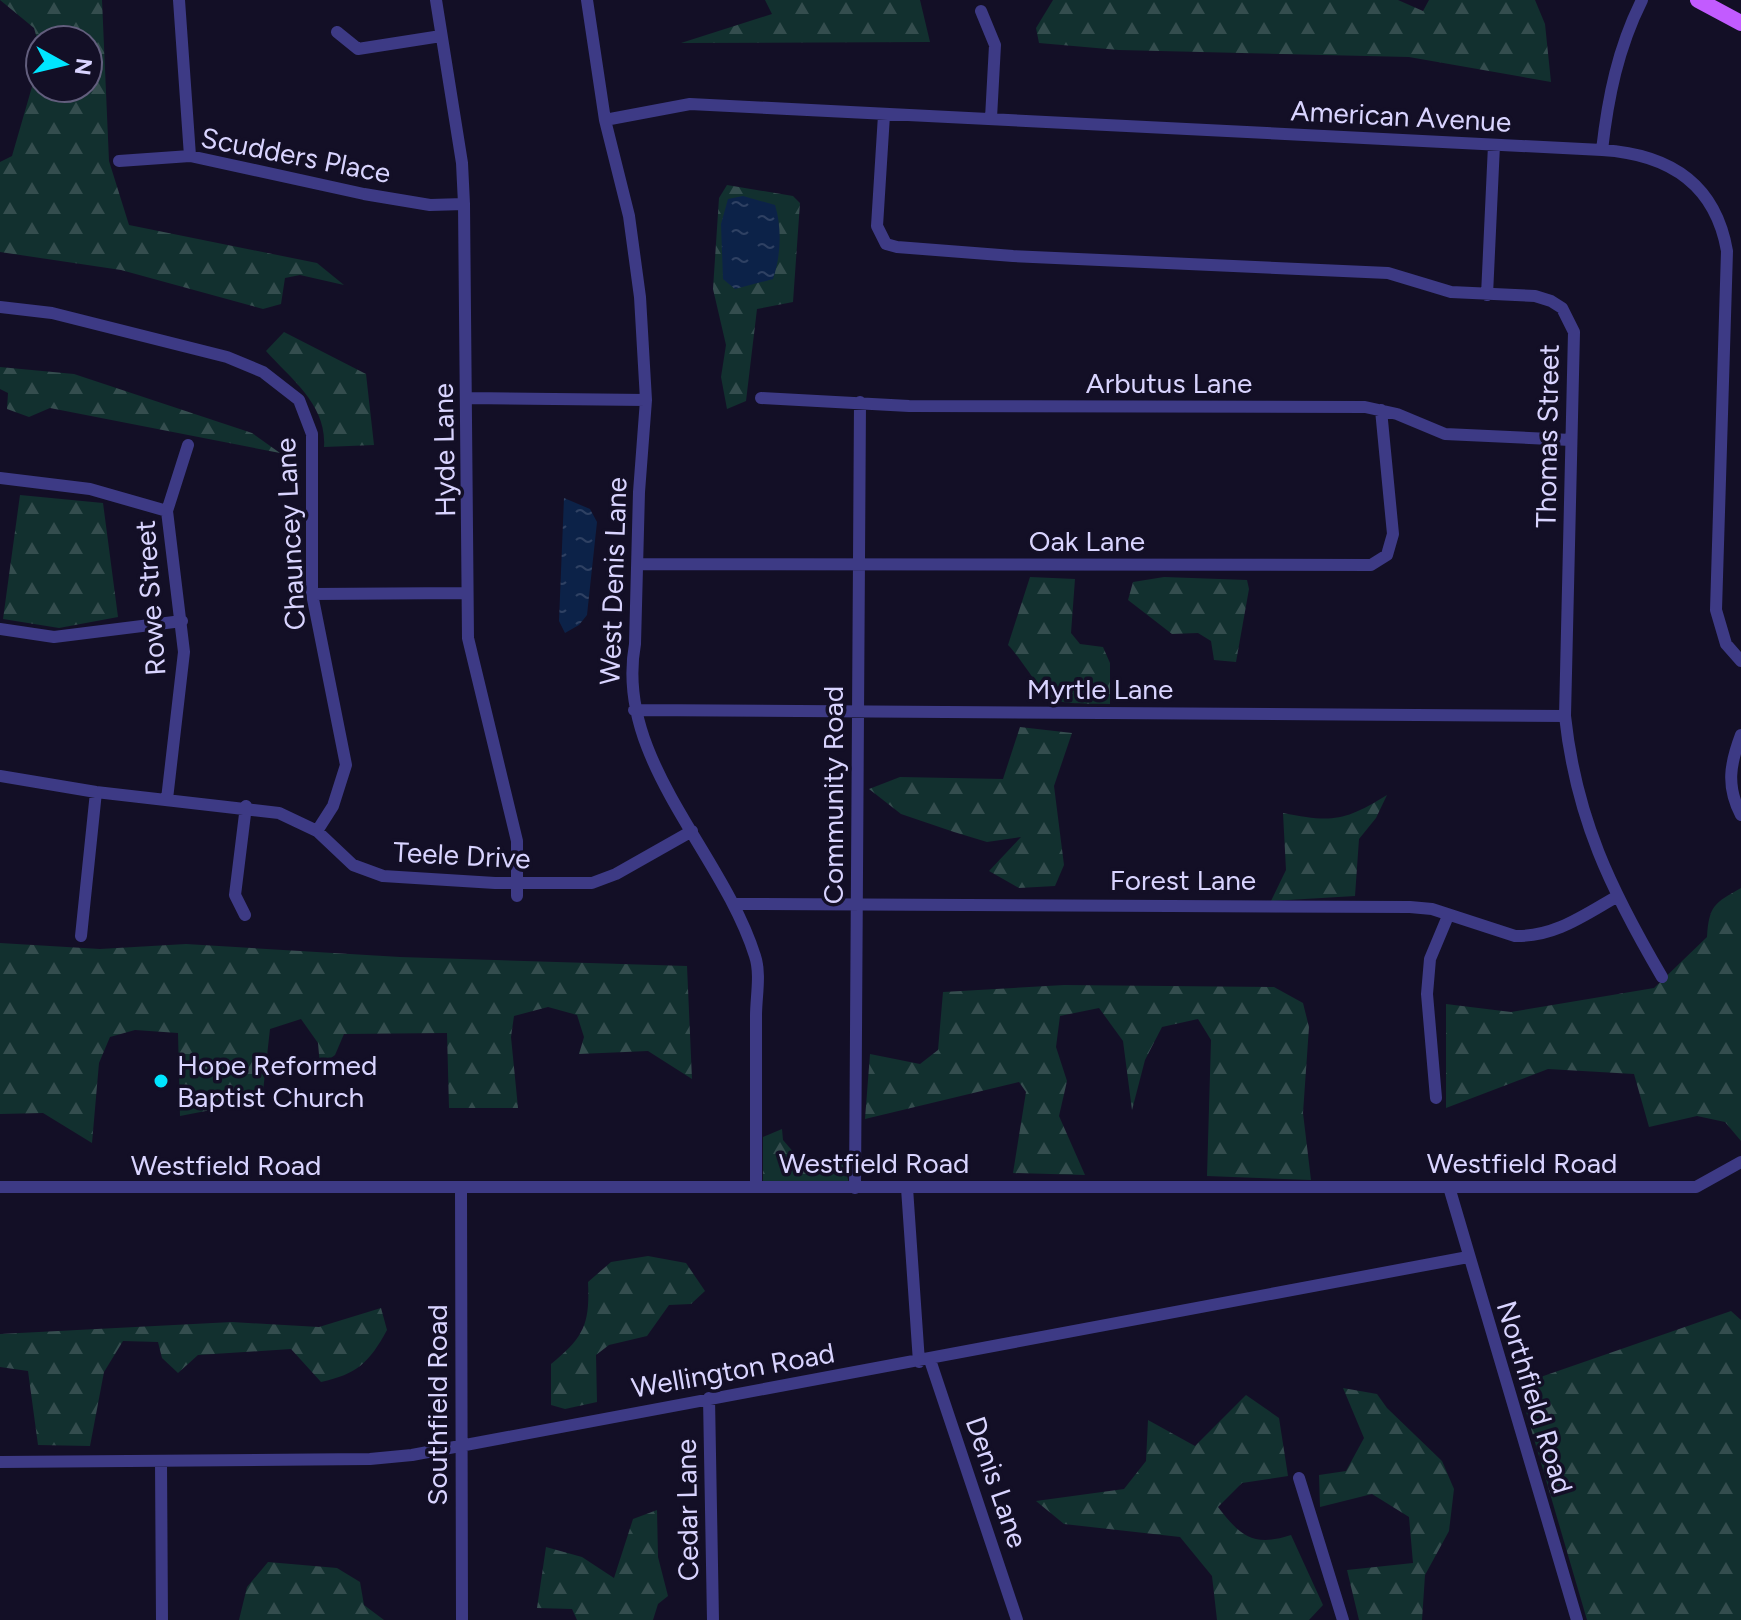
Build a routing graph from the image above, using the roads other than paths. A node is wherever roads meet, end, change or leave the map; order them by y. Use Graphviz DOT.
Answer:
graph roads {
  1 [pos="179,0"];
  2 [pos="436,0"];
  3 [pos="587,0"];
  4 [pos="1642,0"];
  5 [pos="1698,0"];
  6 [pos="981,11"];
  7 [pos="1741,23"];
  8 [pos="337,32"];
  9 [pos="441,36"];
  10 [pos="884,115"];
  11 [pos="991,118"];
  12 [pos="605,120"];
  13 [pos="1494,145"];
  14 [pos="1602,150"];
  15 [pos="190,156"];
  16 [pos="119,161"];
  17 [pos="464,204"];
  18 [pos="1487,295"];
  19 [pos="0,307"];
  20 [pos="467,398"];
  21 [pos="761,398"];
  22 [pos="646,400"];
  23 [pos="860,402"];
  24 [pos="1381,410"];
  25 [pos="1571,440"];
  26 [pos="188,445"];
  27 [pos="0,478"];
  28 [pos="167,511"];
  29 [pos="638,564"];
  30 [pos="858,564"];
  31 [pos="467,593"];
  32 [pos="312,594"];
  33 [pos="182,621"];
  34 [pos="0,629"];
  35 [pos="1741,661"];
  36 [pos="634,710"];
  37 [pos="857,712"];
  38 [pos="1565,716"];
  39 [pos="1741,735"];
  40 [pos="0,776"];
  41 [pos="96,792"];
  42 [pos="167,799"];
  43 [pos="246,806"];
  44 [pos="1741,815"];
  45 [pos="317,831"];
  46 [pos="692,831"];
  47 [pos="517,889"];
  48 [pos="1616,897"];
  49 [pos="856,903"];
  50 [pos="736,904"];
  51 [pos="245,915"];
  52 [pos="1448,916"];
  53 [pos="81,936"];
  54 [pos="1662,977"];
  55 [pos="1436,1098"];
  56 [pos="1741,1162"];
  57 [pos="0,1187"];
  58 [pos="756,1187"];
  59 [pos="1449,1187"];
  60 [pos="855,1188"];
  61 [pos="907,1188"];
  62 [pos="461,1190"];
  63 [pos="1468,1257"];
  64 [pos="925,1361"];
  65 [pos="709,1398"];
  66 [pos="460,1444"];
  67 [pos="0,1462"];
  68 [pos="161,1462"];
  69 [pos="1299,1478"];
  70 [pos="162,1620"];
  71 [pos="462,1620"];
  72 [pos="713,1620"];
  73 [pos="1017,1620"];
  74 [pos="1343,1620"];
  75 [pos="1577,1620"];
  1 -- 15 [label="street"];
  2 -- 9 [label="street, Hyde Lane"];
  3 -- 12 [label="street, West Denis Lane"];
  4 -- 14 [label="street"];
  5 -- 7 [label="main road"];
  6 -- 11 [label="street"];
  8 -- 9 [label="street"];
  9 -- 17 [label="street, Hyde Lane"];
  10 -- 11 [label="street, American Avenue"];
  10 -- 12 [label="street, American Avenue"];
  10 -- 18 [label="street, Thomas Street"];
  11 -- 13 [label="street, American Avenue"];
  12 -- 22 [label="street, West Denis Lane"];
  13 -- 14 [label="street, American Avenue"];
  13 -- 18 [label="street"];
  14 -- 35 [label="street, American Avenue"];
  15 -- 16 [label="street, Scudders Place"];
  15 -- 17 [label="street, Scudders Place"];
  17 -- 20 [label="street, Hyde Lane"];
  18 -- 25 [label="street, Thomas Street"];
  19 -- 32 [label="street, Chauncey Lane"];
  20 -- 22 [label="street"];
  20 -- 31 [label="street, Hyde Lane"];
  21 -- 23 [label="street, Arbutus Lane"];
  22 -- 29 [label="street, West Denis Lane"];
  23 -- 24 [label="street, Arbutus Lane"];
  23 -- 30 [label="street, Community Road"];
  24 -- 25 [label="street, Arbutus Lane"];
  24 -- 30 [label="street, Oak Lane"];
  25 -- 38 [label="street, Thomas Street"];
  26 -- 28 [label="street, Rowe Street"];
  27 -- 28 [label="street"];
  28 -- 33 [label="street, Rowe Street"];
  29 -- 30 [label="street, Oak Lane"];
  29 -- 36 [label="street, West Denis Lane"];
  30 -- 37 [label="street, Community Road"];
  31 -- 32 [label="street"];
  31 -- 47 [label="street, Hyde Lane"];
  32 -- 45 [label="street, Chauncey Lane"];
  33 -- 34 [label="street"];
  33 -- 42 [label="street, Rowe Street"];
  36 -- 37 [label="street, Myrtle Lane"];
  36 -- 46 [label="street, West Denis Lane"];
  37 -- 38 [label="street, Myrtle Lane"];
  37 -- 49 [label="street, Community Road"];
  38 -- 48 [label="street, Thomas Street"];
  39 -- 44 [label="street"];
  40 -- 41 [label="street, Teele Drive"];
  41 -- 42 [label="street, Teele Drive"];
  41 -- 53 [label="street"];
  42 -- 43 [label="street, Teele Drive"];
  43 -- 45 [label="street, Teele Drive"];
  43 -- 51 [label="street"];
  45 -- 47 [label="street, Teele Drive"];
  46 -- 47 [label="street, Teele Drive"];
  46 -- 50 [label="street, West Denis Lane"];
  48 -- 52 [label="street, Forest Lane"];
  48 -- 54 [label="street, Thomas Street"];
  49 -- 50 [label="street, Forest Lane"];
  49 -- 52 [label="street, Forest Lane"];
  49 -- 60 [label="street, Community Road"];
  50 -- 58 [label="street, West Denis Lane"];
  52 -- 55 [label="street"];
  56 -- 59 [label="street, Westfield Road"];
  57 -- 62 [label="street, Westfield Road"];
  58 -- 60 [label="street, Westfield Road"];
  58 -- 62 [label="street, Westfield Road"];
  59 -- 61 [label="street, Westfield Road"];
  59 -- 63 [label="street, Northfield Road"];
  60 -- 61 [label="street, Westfield Road"];
  61 -- 64 [label="street, Denis Lane"];
  62 -- 66 [label="street, Southfield Road"];
  63 -- 64 [label="street, Wellington Road"];
  63 -- 75 [label="street, Northfield Road"];
  64 -- 65 [label="street, Wellington Road"];
  64 -- 73 [label="street, Denis Lane"];
  65 -- 66 [label="street, Wellington Road"];
  65 -- 72 [label="street, Cedar Lane"];
  66 -- 68 [label="street, Wellington Road"];
  66 -- 71 [label="street, Southfield Road"];
  67 -- 68 [label="street, Wellington Road"];
  68 -- 70 [label="street"];
  69 -- 74 [label="street"];
}
